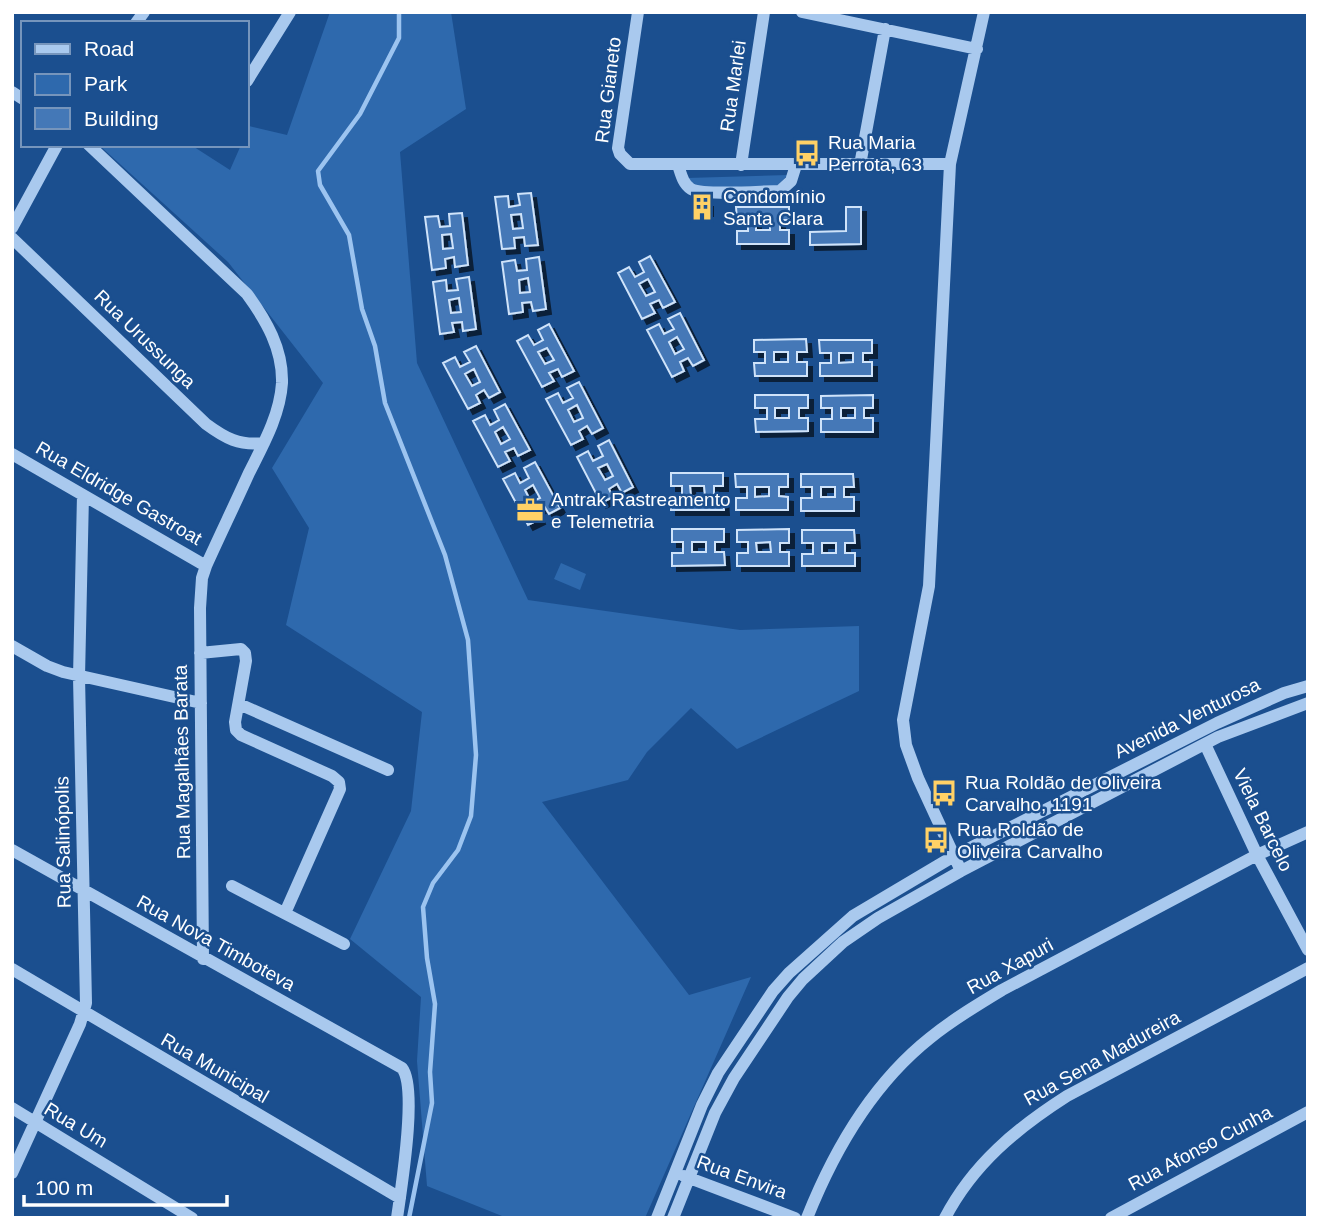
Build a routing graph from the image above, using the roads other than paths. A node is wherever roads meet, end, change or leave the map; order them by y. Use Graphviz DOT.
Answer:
graph roads {
  1 [pos="289,12"];
  2 [pos="638,12"];
  3 [pos="764,12"];
  4 [pos="802,12"];
  5 [pos="985,12"];
  6 [pos="885,29"];
  7 [pos="977,49"];
  8 [pos="248,79"];
  9 [pos="56,147"];
  10 [pos="91,147"];
  11 [pos="860,164"];
  12 [pos="950,164"];
  13 [pos="678,165"];
  14 [pos="741,165"];
  15 [pos="796,165"];
  16 [pos="12,228"];
  17 [pos="12,238"];
  18 [pos="264,443"];
  19 [pos="12,454"];
  20 [pos="83,495"];
  21 [pos="206,566"];
  22 [pos="12,646"];
  23 [pos="201,653"];
  24 [pos="79,677"];
  25 [pos="1308,686"];
  26 [pos="201,703"];
  27 [pos="1308,703"];
  28 [pos="239,704"];
  29 [pos="1205,744"];
  30 [pos="388,770"];
  31 [pos="1308,832"];
  32 [pos="12,850"];
  33 [pos="1257,855"];
  34 [pos="954,856"];
  35 [pos="961,871"];
  36 [pos="232,886"];
  37 [pos="83,891"];
  38 [pos="285,913"];
  39 [pos="344,944"];
  40 [pos="1308,950"];
  41 [pos="203,958"];
  42 [pos="1308,968"];
  43 [pos="12,969"];
  44 [pos="84,1013"];
  45 [pos="12,1108"];
  46 [pos="1308,1112"];
  47 [pos="36,1122"];
  48 [pos="12,1172"];
  49 [pos="675,1174"];
  50 [pos="689,1178"];
  51 [pos="400,1198"];
  52 [pos="192,1218"];
  53 [pos="397,1218"];
  54 [pos="657,1218"];
  55 [pos="673,1218"];
  56 [pos="795,1218"];
  57 [pos="807,1218"];
  58 [pos="944,1218"];
  59 [pos="1111,1218"];
  1 -- 8 [label="street"];
  2 -- 13 [label="street, Rua Gianeto"];
  3 -- 14 [label="street, Rua Marlei"];
  4 -- 6 [label="street"];
  5 -- 7 [label="street"];
  6 -- 7 [label="street"];
  6 -- 11 [label="street"];
  7 -- 12 [label="street"];
  9 -- 16 [label="street"];
  10 -- 18 [label="street, Rua Magalhães Barata"];
  11 -- 12 [label="street"];
  11 -- 15 [label="street"];
  12 -- 34 [label="street"];
  13 -- 14 [label="street"];
  13 -- 15 [label="street"];
  14 -- 15 [label="street"];
  17 -- 18 [label="street, Rua Urussunga"];
  18 -- 21 [label="street, Rua Magalhães Barata"];
  19 -- 20 [label="street, Rua Eldridge Gastroat"];
  20 -- 21 [label="street, Rua Eldridge Gastroat"];
  20 -- 24 [label="street, Rua Salinópolis"];
  21 -- 23 [label="street, Rua Magalhães Barata"];
  22 -- 24 [label="street"];
  23 -- 26 [label="street, Rua Magalhães Barata"];
  23 -- 28 [label="street"];
  24 -- 26 [label="street"];
  24 -- 37 [label="street, Rua Salinópolis"];
  25 -- 34 [label="street, Avenida Venturosa"];
  26 -- 41 [label="street, Rua Magalhães Barata"];
  27 -- 29 [label="street, Avenida Venturosa"];
  28 -- 30 [label="street"];
  28 -- 38 [label="street"];
  29 -- 33 [label="street, Viela Barcelo"];
  29 -- 35 [label="street, Avenida Venturosa"];
  31 -- 33 [label="street, Rua Xapuri"];
  32 -- 37 [label="street, Rua Nova Timboteva"];
  33 -- 40 [label="street, Viela Barcelo"];
  33 -- 57 [label="street, Rua Xapuri"];
  34 -- 35 [label="street"];
  34 -- 49 [label="street, Avenida Venturosa"];
  35 -- 50 [label="street, Avenida Venturosa"];
  36 -- 38 [label="street"];
  37 -- 41 [label="street, Rua Nova Timboteva"];
  37 -- 44 [label="street, Rua Salinópolis"];
  38 -- 39 [label="street"];
  41 -- 51 [label="street, Rua Nova Timboteva"];
  42 -- 58 [label="street, Rua Sena Madureira"];
  43 -- 44 [label="street, Rua Municipal"];
  44 -- 47 [label="street, Rua Salinópolis"];
  44 -- 51 [label="street, Rua Municipal"];
  45 -- 47 [label="street, Rua Um"];
  46 -- 59 [label="street, Rua Afonso Cunha"];
  47 -- 48 [label="street, Rua Salinópolis"];
  47 -- 52 [label="street, Rua Um"];
  49 -- 50 [label="street, Rua Envira"];
  49 -- 54 [label="street, Avenida Venturosa"];
  50 -- 55 [label="street, Avenida Venturosa"];
  50 -- 56 [label="street, Rua Envira"];
  51 -- 53 [label="street"];
}
